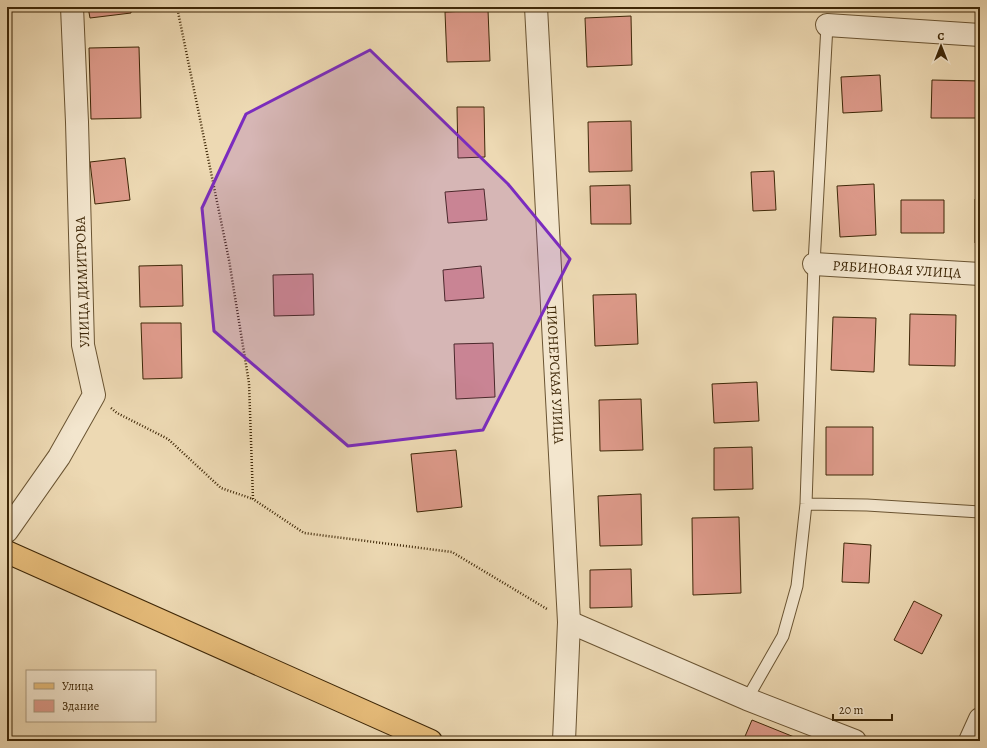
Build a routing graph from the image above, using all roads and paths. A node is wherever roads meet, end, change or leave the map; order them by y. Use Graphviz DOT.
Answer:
graph roads {
  1 [pos="72,7"];
  2 [pos="177,7"];
  3 [pos="536,7"];
  4 [pos="827,25"];
  5 [pos="980,35"];
  6 [pos="814,264"];
  7 [pos="980,274"];
  8 [pos="94,395"];
  9 [pos="254,499"];
  10 [pos="806,504"];
  11 [pos="980,512"];
  12 [pos="7,530"];
  13 [pos="7,552"];
  14 [pos="570,622"];
  15 [pos="748,700"];
  16 [pos="980,719"];
  17 [pos="431,741"];
  18 [pos="564,741"];
  19 [pos="855,741"];
  20 [pos="970,741"];
  1 -- 8 [label="street, УЛИЦА ДИМИТРОВА"];
  2 -- 9 [label="path"];
  3 -- 14 [label="street, ПИОНЕРСКАЯ УЛИЦА"];
  4 -- 5 [label="street"];
  4 -- 6 [label="lane"];
  6 -- 7 [label="street, РЯБИНОВАЯ УЛИЦА"];
  6 -- 10 [label="lane"];
  8 -- 9 [label="path"];
  8 -- 12 [label="street"];
  9 -- 14 [label="path"];
  10 -- 11 [label="lane"];
  10 -- 15 [label="lane"];
  13 -- 17 [label="main road"];
  14 -- 15 [label="street"];
  14 -- 18 [label="street, ПИОНЕРСКАЯ УЛИЦА"];
  15 -- 19 [label="street"];
  16 -- 20 [label="street"];
}
